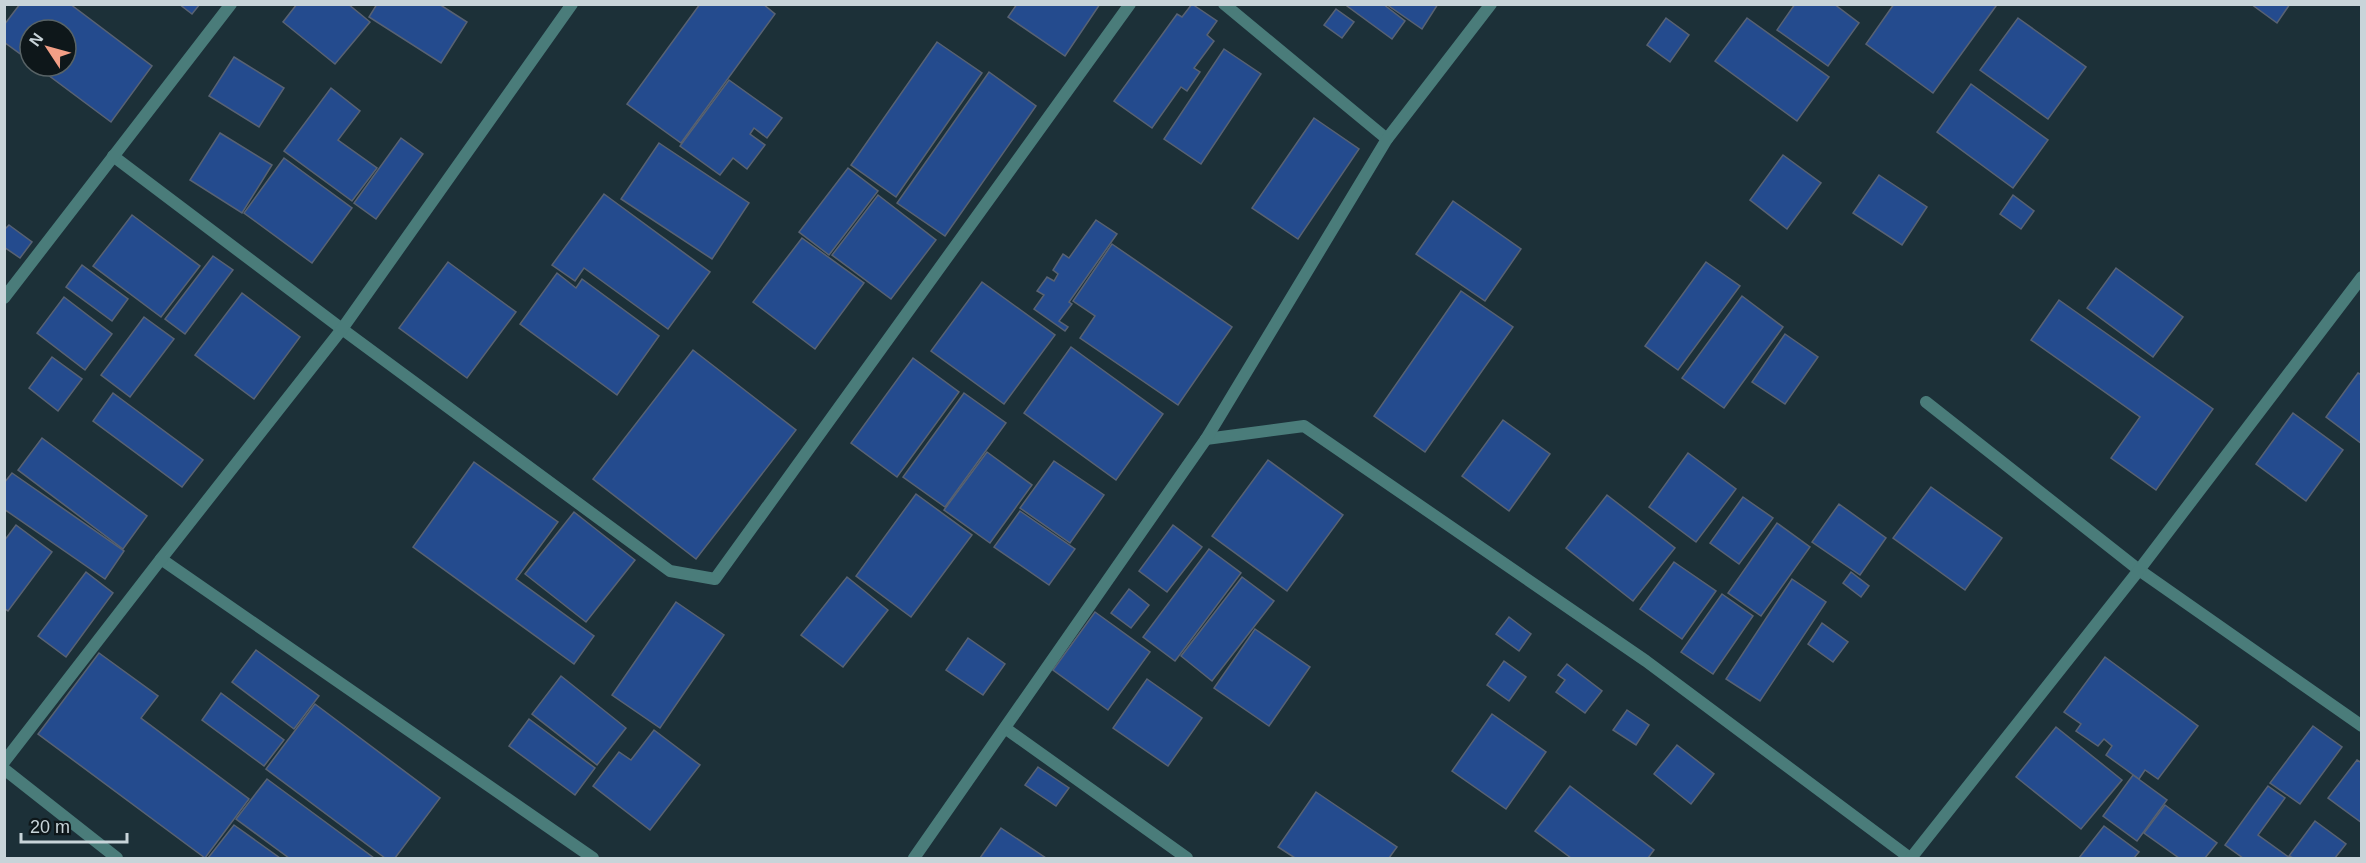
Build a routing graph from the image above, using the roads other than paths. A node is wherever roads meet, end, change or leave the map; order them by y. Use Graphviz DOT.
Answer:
graph roads {
  1 [pos="231,4"];
  2 [pos="572,4"];
  3 [pos="1130,4"];
  4 [pos="1224,4"];
  5 [pos="1491,4"];
  6 [pos="1387,139"];
  7 [pos="113,156"];
  8 [pos="2361,277"];
  9 [pos="4,298"];
  10 [pos="342,329"];
  11 [pos="1926,402"];
  12 [pos="1206,439"];
  13 [pos="161,560"];
  14 [pos="2139,570"];
  15 [pos="2361,726"];
  16 [pos="1005,728"];
  17 [pos="4,762"];
  18 [pos="4,769"];
  19 [pos="117,858"];
  20 [pos="593,858"];
  21 [pos="914,858"];
  22 [pos="1187,858"];
  23 [pos="1911,858"];
  1 -- 7 [label="street"];
  2 -- 10 [label="street"];
  3 -- 10 [label="street"];
  4 -- 6 [label="street"];
  5 -- 6 [label="street"];
  6 -- 12 [label="street"];
  7 -- 9 [label="street"];
  7 -- 10 [label="street"];
  8 -- 14 [label="street"];
  10 -- 13 [label="street"];
  11 -- 14 [label="street"];
  12 -- 16 [label="street"];
  12 -- 23 [label="street"];
  13 -- 17 [label="street"];
  13 -- 20 [label="street"];
  14 -- 15 [label="street"];
  14 -- 23 [label="street"];
  16 -- 21 [label="street"];
  16 -- 22 [label="street"];
  18 -- 19 [label="street"];
}
